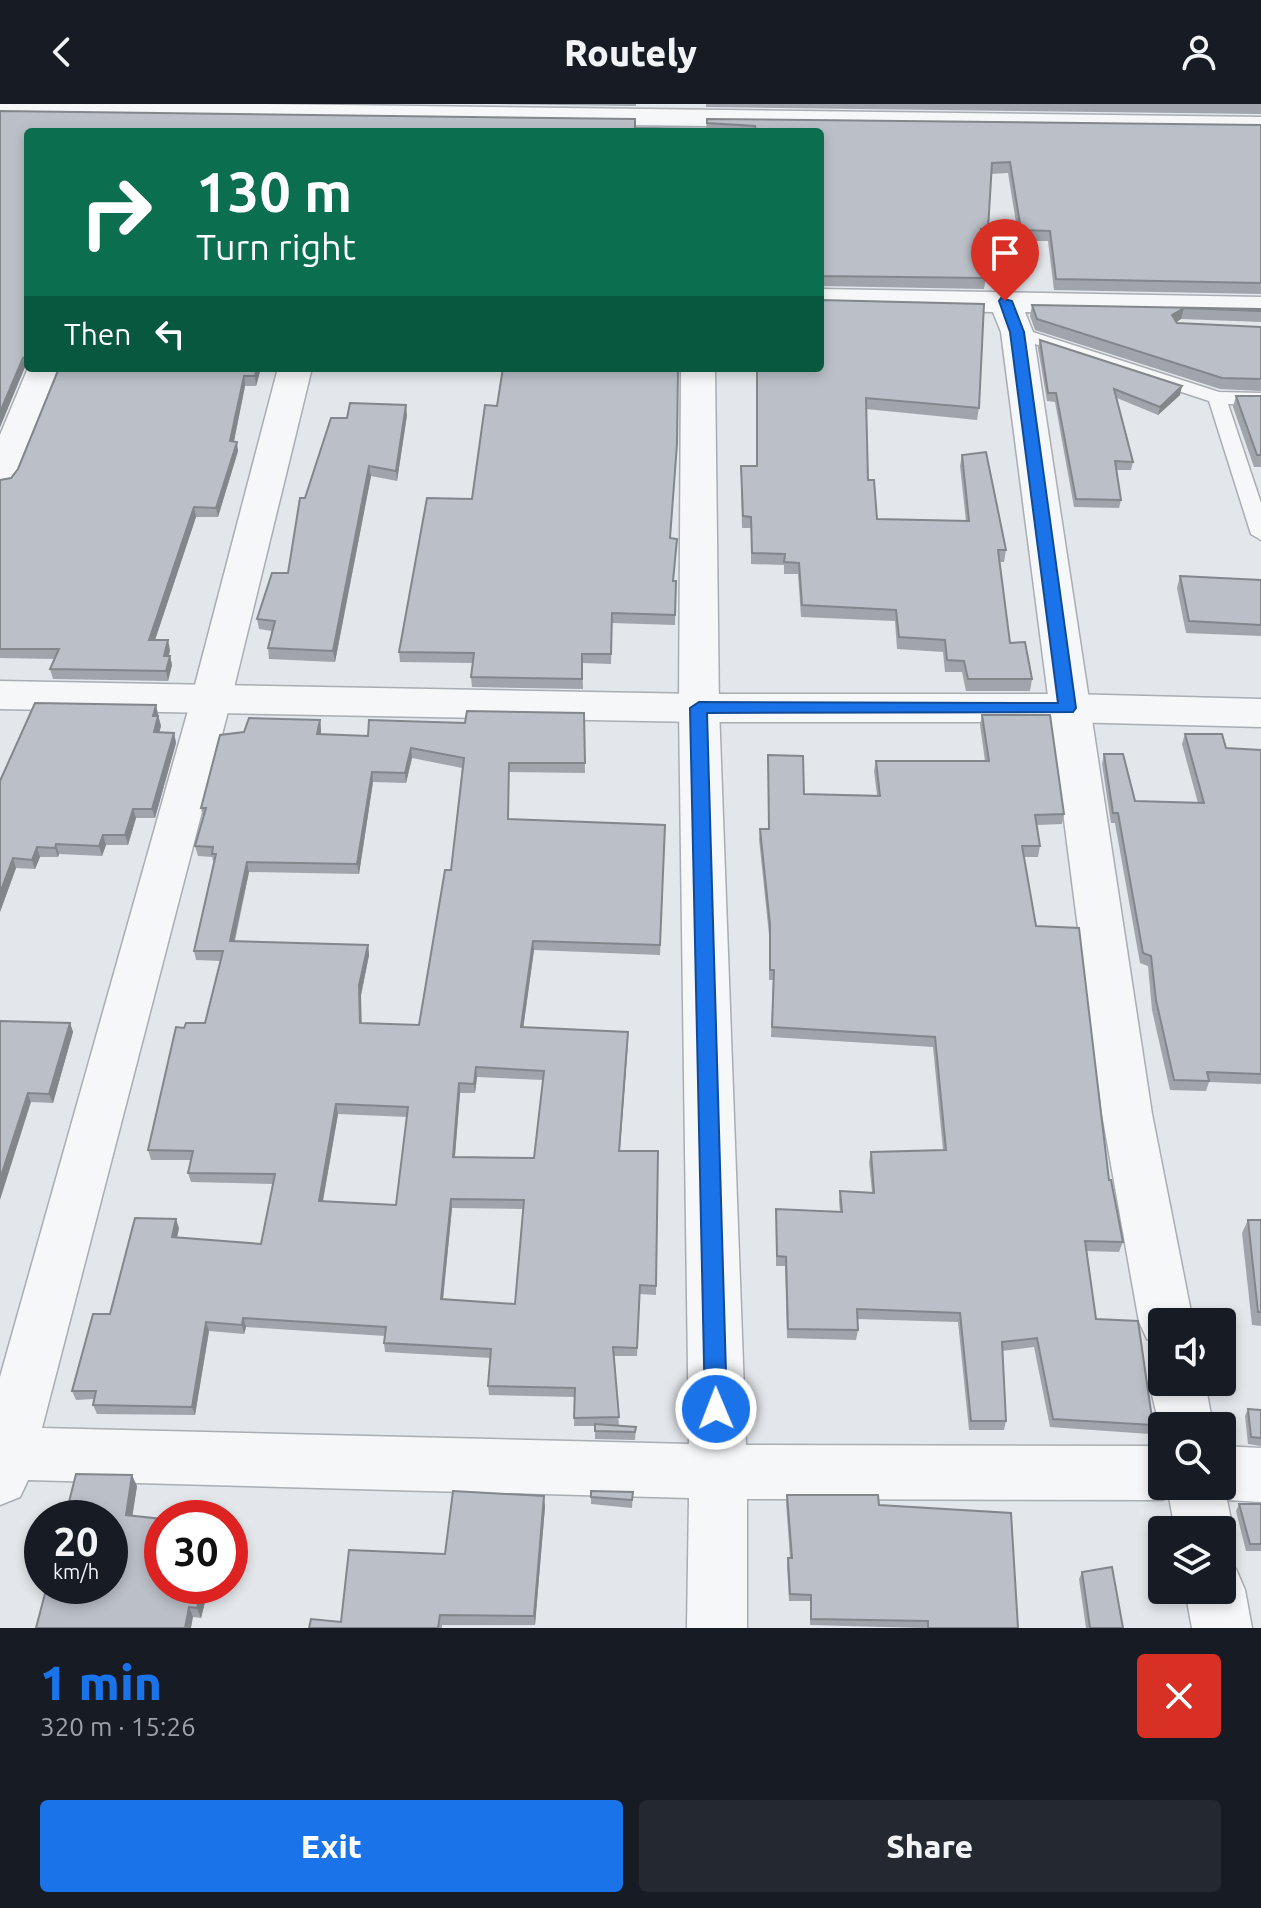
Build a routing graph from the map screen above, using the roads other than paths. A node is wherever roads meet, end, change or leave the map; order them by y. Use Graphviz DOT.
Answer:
graph roads {
  1 [pos="0,109"];
  2 [pos="894,112"];
  3 [pos="150,116"];
  4 [pos="370,116"];
  5 [pos="1261,125"];
  6 [pos="696,126"];
  7 [pos="824,299"];
  8 [pos="1261,307"];
  9 [pos="1011,316"];
  10 [pos="43,372"];
  11 [pos="294,372"];
  12 [pos="698,372"];
  13 [pos="1217,398"];
  14 [pos="1261,399"];
  15 [pos="0,477"];
  16 [pos="1261,534"];
  17 [pos="0,695"];
  18 [pos="211,700"];
  19 [pos="699,708"];
  20 [pos="1067,708"];
  21 [pos="1261,713"];
  22 [pos="1163,1308"];
  23 [pos="2,1462"];
  24 [pos="718,1472"];
  25 [pos="1148,1473"];
  26 [pos="1236,1474"];
  27 [pos="1261,1475"];
  28 [pos="1218,1604"];
  29 [pos="717,1628"];
  30 [pos="1222,1628"];
  1 -- 3 [label="street"];
  2 -- 5 [label="street"];
  2 -- 6 [label="street"];
  3 -- 4 [label="street"];
  4 -- 6 [label="street"];
  7 -- 9 [label="street"];
  8 -- 9 [label="street"];
  9 -- 13 [label="lane"];
  9 -- 20 [label="street"];
  10 -- 15 [label="street"];
  11 -- 18 [label="street"];
  12 -- 19 [label="street"];
  13 -- 14 [label="lane"];
  13 -- 16 [label="lane"];
  17 -- 18 [label="street"];
  18 -- 19 [label="street"];
  18 -- 23 [label="street"];
  19 -- 20 [label="street"];
  19 -- 24 [label="street"];
  20 -- 21 [label="street"];
  20 -- 22 [label="street"];
  23 -- 24 [label="street"];
  24 -- 25 [label="street"];
  24 -- 29 [label="street"];
  26 -- 27 [label="street"];
  28 -- 30 [label="street"];
}
